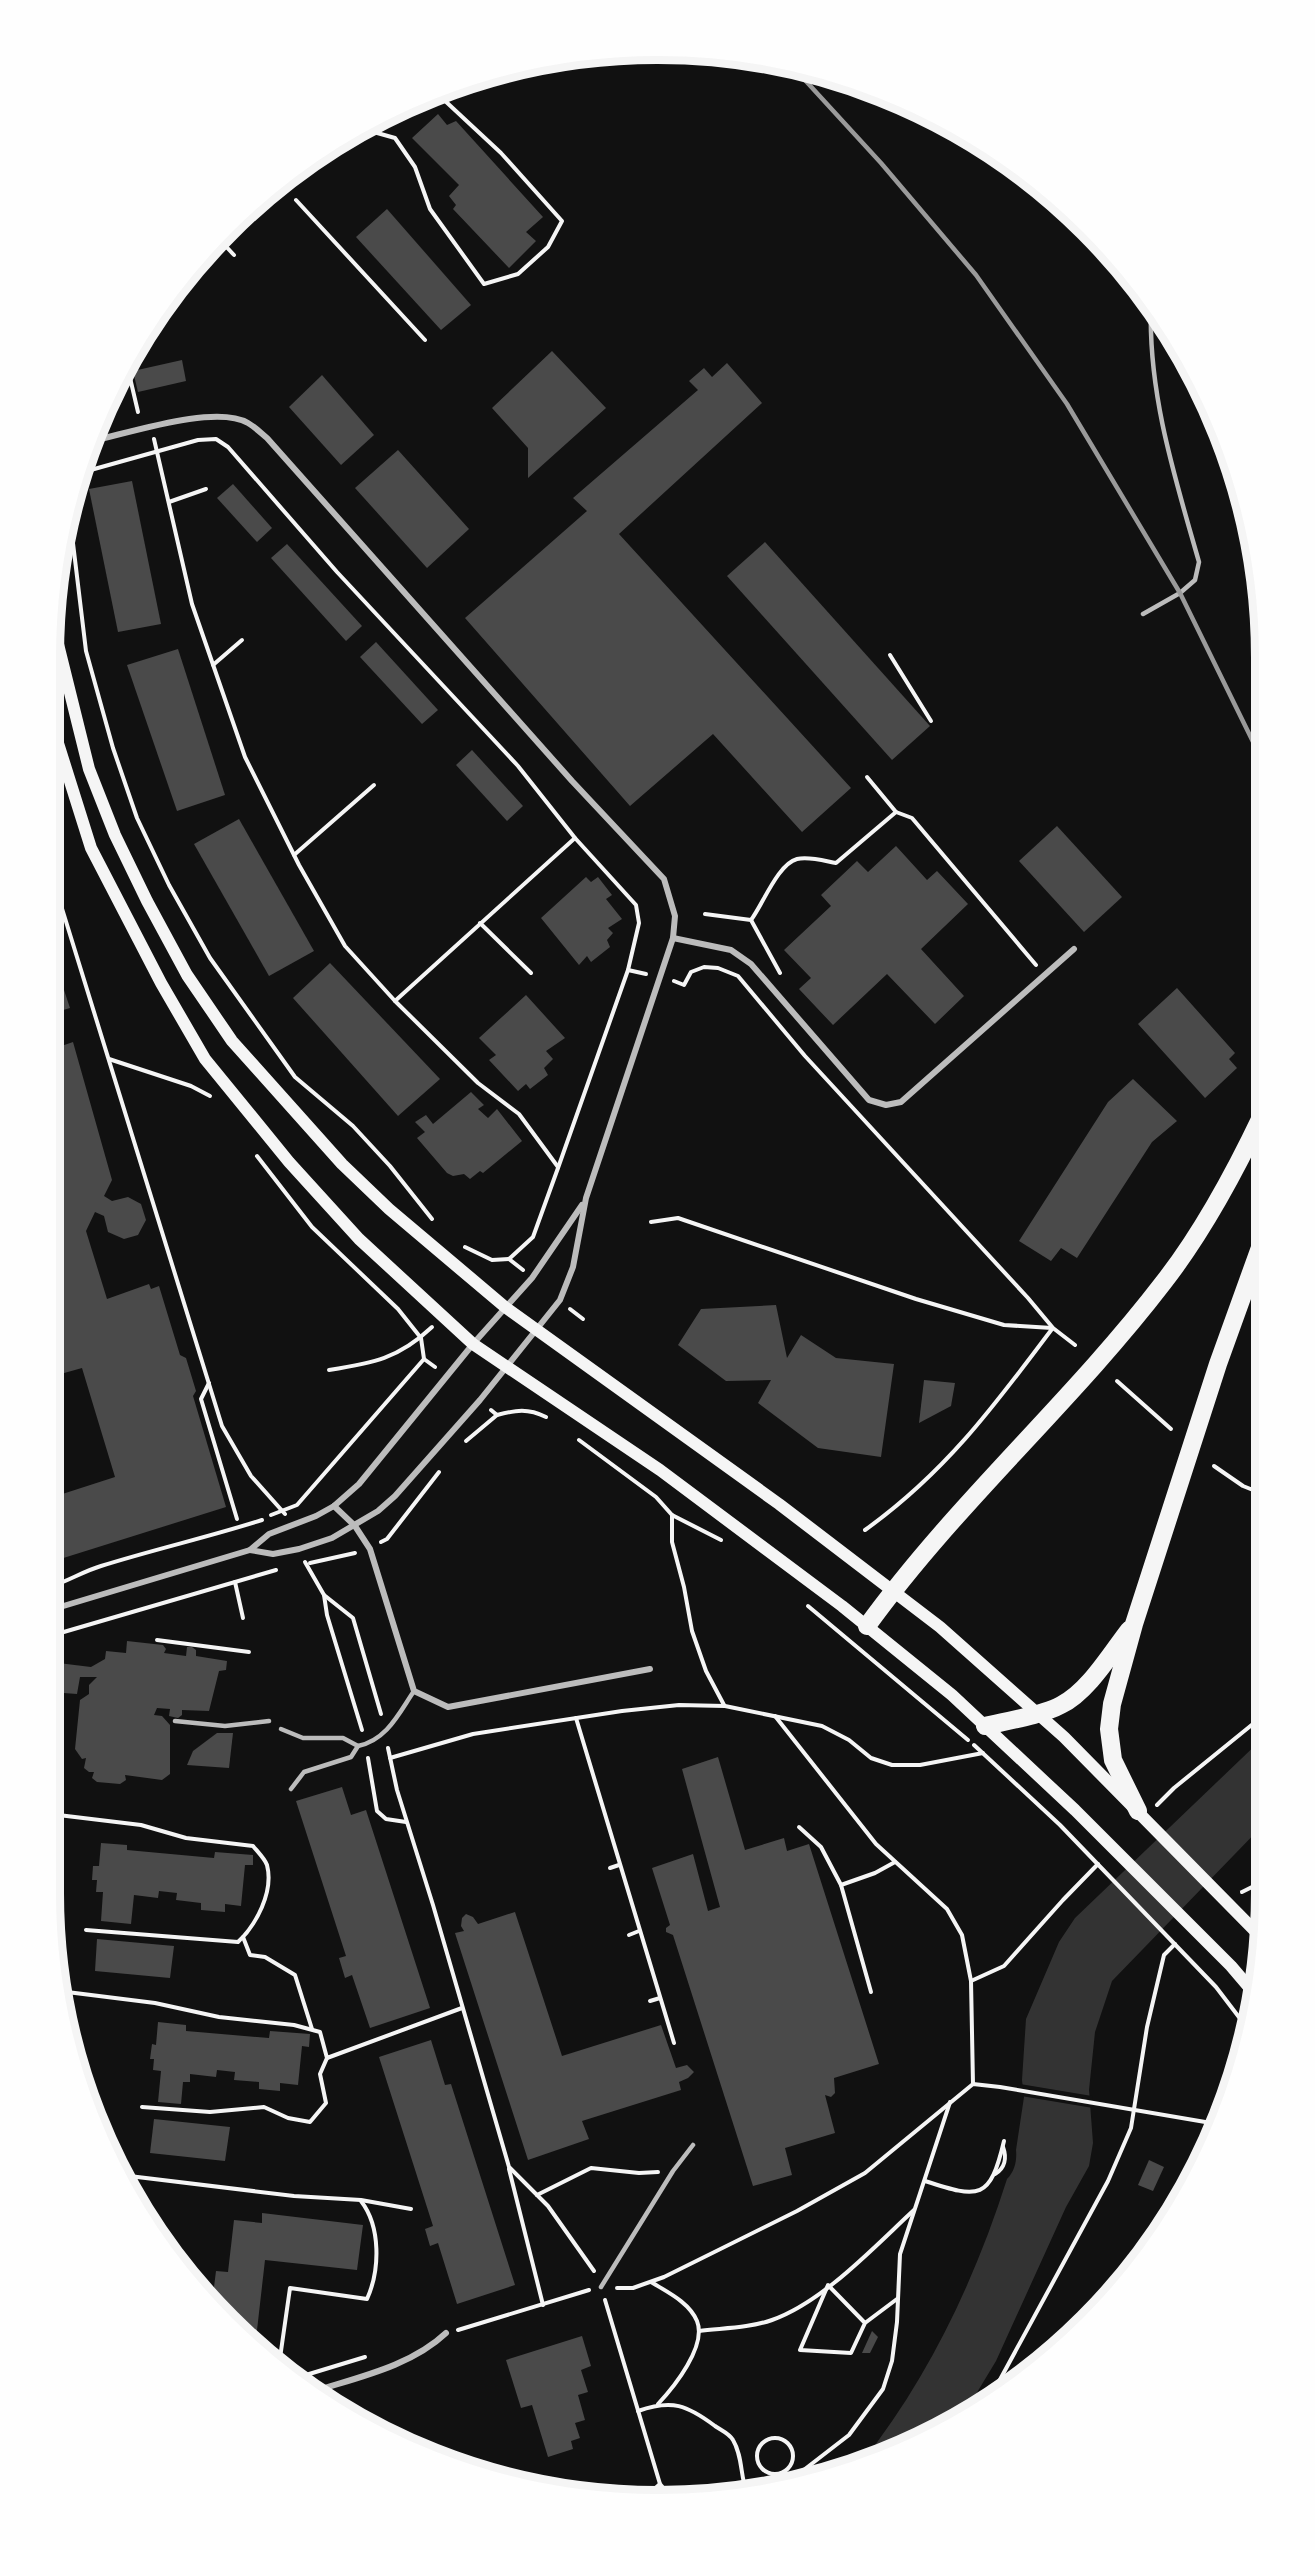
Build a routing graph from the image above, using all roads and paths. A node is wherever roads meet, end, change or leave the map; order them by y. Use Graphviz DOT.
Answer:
graph roads {
  1 [pos="444,100"];
  2 [pos="374,132"];
  3 [pos="296,200"];
  4 [pos="225,246"];
  5 [pos="234,255"];
  6 [pos="1152,323"];
  7 [pos="425,340"];
  8 [pos="130,378"];
  9 [pos="138,412"];
  10 [pos="151,427"];
  11 [pos="101,439"];
  12 [pos="157,451"];
  13 [pos="90,470"];
  14 [pos="206,489"];
  15 [pos="169,502"];
  16 [pos="72,536"];
  17 [pos="1143,614"];
  18 [pos="242,640"];
  19 [pos="60,653"];
  20 [pos="890,655"];
  21 [pos="213,665"];
  22 [pos="931,721"];
  23 [pos="60,750"];
  24 [pos="867,777"];
  25 [pos="374,785"];
  26 [pos="896,812"];
  27 [pos="575,838"];
  28 [pos="294,855"];
  29 [pos="60,902"];
  30 [pos="705,914"];
  31 [pos="752,920"];
  32 [pos="480,922"];
  33 [pos="673,938"];
  34 [pos="1074,949"];
  35 [pos="628,970"];
  36 [pos="531,973"];
  37 [pos="1045,975"];
  38 [pos="659,977"];
  39 [pos="783,978"];
  40 [pos="395,1001"];
  41 [pos="109,1059"];
  42 [pos="215,1101"];
  43 [pos="1255,1129"];
  44 [pos="256,1154"];
  45 [pos="558,1168"];
  46 [pos="584,1203"];
  47 [pos="651,1222"];
  48 [pos="436,1223"];
  49 [pos="458,1244"];
  50 [pos="492,1260"];
  51 [pos="1255,1261"];
  52 [pos="474,1283"];
  53 [pos="505,1307"];
  54 [pos="443,1317"];
  55 [pos="1053,1328"];
  56 [pos="535,1331"];
  57 [pos="421,1338"];
  58 [pos="473,1344"];
  59 [pos="1075,1345"];
  60 [pos="424,1359"];
  61 [pos="506,1367"];
  62 [pos="329,1370"];
  63 [pos="448,1376"];
  64 [pos="1117,1381"];
  65 [pos="209,1383"];
  66 [pos="480,1400"];
  67 [pos="552,1420"];
  68 [pos="1171,1429"];
  69 [pos="570,1433"];
  70 [pos="1214,1466"];
  71 [pos="1255,1491"];
  72 [pos="334,1506"];
  73 [pos="282,1510"];
  74 [pos="672,1515"];
  75 [pos="237,1519"];
  76 [pos="292,1526"];
  77 [pos="354,1526"];
  78 [pos="865,1530"];
  79 [pos="724,1542"];
  80 [pos="299,1549"];
  81 [pos="250,1550"];
  82 [pos="306,1564"];
  83 [pos="296,1566"];
  84 [pos="286,1567"];
  85 [pos="235,1582"];
  86 [pos="60,1583"];
  87 [pos="893,1591"];
  88 [pos="324,1595"];
  89 [pos="800,1599"];
  90 [pos="60,1607"];
  91 [pos="243,1618"];
  92 [pos="1134,1624"];
  93 [pos="867,1626"];
  94 [pos="60,1633"];
  95 [pos="157,1640"];
  96 [pos="249,1652"];
  97 [pos="650,1669"];
  98 [pos="414,1691"];
  99 [pos="725,1706"];
  100 [pos="1036,1713"];
  101 [pos="774,1716"];
  102 [pos="576,1718"];
  103 [pos="176,1721"];
  104 [pos="269,1721"];
  105 [pos="985,1726"];
  106 [pos="281,1729"];
  107 [pos="385,1734"];
  108 [pos="367,1744"];
  109 [pos="358,1746"];
  110 [pos="983,1753"];
  111 [pos="390,1758"];
  112 [pos="1107,1767"];
  113 [pos="291,1789"];
  114 [pos="1138,1811"];
  115 [pos="60,1815"];
  116 [pos="406,1822"];
  117 [pos="799,1827"];
  118 [pos="895,1862"];
  119 [pos="619,1865"];
  120 [pos="609,1868"];
  121 [pos="841,1885"];
  122 [pos="1255,1886"];
  123 [pos="1234,1896"];
  124 [pos="86,1930"];
  125 [pos="639,1931"];
  126 [pos="1254,1931"];
  127 [pos="629,1935"];
  128 [pos="243,1937"];
  129 [pos="1180,1938"];
  130 [pos="1248,1986"];
  131 [pos="68,1992"];
  132 [pos="871,1992"];
  133 [pos="660,1998"];
  134 [pos="650,2001"];
  135 [pos="462,2008"];
  136 [pos="1241,2020"];
  137 [pos="312,2030"];
  138 [pos="674,2043"];
  139 [pos="327,2058"];
  140 [pos="973,2084"];
  141 [pos="950,2102"];
  142 [pos="142,2107"];
  143 [pos="1136,2110"];
  144 [pos="1209,2123"];
  145 [pos="1004,2143"];
  146 [pos="693,2145"];
  147 [pos="508,2167"];
  148 [pos="674,2171"];
  149 [pos="132,2176"];
  150 [pos="925,2181"];
  151 [pos="537,2195"];
  152 [pos="361,2200"];
  153 [pos="411,2209"];
  154 [pos="914,2210"];
  155 [pos="651,2282"];
  156 [pos="828,2285"];
  157 [pos="601,2287"];
  158 [pos="898,2299"];
  159 [pos="543,2305"];
  160 [pos="865,2323"];
  161 [pos="699,2331"];
  162 [pos="446,2333"];
  163 [pos="280,2356"];
  164 [pos="998,2383"];
  165 [pos="324,2388"];
  166 [pos="658,2404"];
  167 [pos="638,2411"];
  168 [pos="785,2471"];
  169 [pos="800,2473"];
  170 [pos="789,2475"];
  171 [pos="660,2484"];
  172 [pos="744,2484"];
  173 [pos="653,2490"];
  174 [pos="663,2490"];
  1 -- 2 [label="path"];
  3 -- 7 [label="path"];
  4 -- 5 [label="path"];
  6 -- 17 [label="lane"];
  8 -- 9 [label="path"];
  10 -- 11 [label="street"];
  10 -- 12 [label="path"];
  10 -- 33 [label="street"];
  12 -- 13 [label="path"];
  12 -- 15 [label="path"];
  12 -- 27 [label="path"];
  14 -- 15 [label="path"];
  15 -- 21 [label="path"];
  16 -- 48 [label="path"];
  18 -- 21 [label="path"];
  19 -- 52 [label="main road"];
  20 -- 22 [label="path"];
  21 -- 28 [label="path"];
  23 -- 54 [label="main road"];
  24 -- 26 [label="path"];
  25 -- 28 [label="path"];
  26 -- 31 [label="path"];
  26 -- 37 [label="path"];
  27 -- 32 [label="path"];
  27 -- 35 [label="path"];
  28 -- 40 [label="path"];
  29 -- 41 [label="path"];
  30 -- 31 [label="path"];
  31 -- 39 [label="path"];
  32 -- 36 [label="path"];
  32 -- 40 [label="path"];
  33 -- 37 [label="street"];
  33 -- 38 [label="street"];
  34 -- 37 [label="street"];
  35 -- 38 [label="path"];
  35 -- 45 [label="path"];
  38 -- 46 [label="street"];
  38 -- 55 [label="path"];
  40 -- 45 [label="path"];
  41 -- 42 [label="path"];
  41 -- 65 [label="path"];
  43 -- 87 [label="highway"];
  44 -- 57 [label="path"];
  45 -- 50 [label="path"];
  46 -- 53 [label="street"];
  46 -- 56 [label="street"];
  47 -- 55 [label="path"];
  49 -- 50 [label="path"];
  50 -- 52 [label="path"];
  51 -- 92 [label="highway"];
  52 -- 53 [label="main road"];
  53 -- 56 [label="main road"];
  53 -- 58 [label="street"];
  54 -- 57 [label="path"];
  54 -- 58 [label="main road"];
  55 -- 59 [label="path"];
  55 -- 78 [label="path"];
  56 -- 61 [label="street"];
  56 -- 87 [label="main road"];
  57 -- 60 [label="path"];
  57 -- 62 [label="path"];
  58 -- 61 [label="main road"];
  58 -- 63 [label="street"];
  60 -- 63 [label="path"];
  60 -- 73 [label="path"];
  61 -- 66 [label="street"];
  61 -- 93 [label="main road"];
  63 -- 72 [label="street"];
  64 -- 68 [label="path"];
  65 -- 73 [label="path"];
  65 -- 75 [label="path"];
  66 -- 67 [label="path"];
  66 -- 77 [label="street"];
  69 -- 74 [label="path"];
  70 -- 71 [label="path"];
  72 -- 76 [label="street"];
  72 -- 77 [label="street"];
  73 -- 76 [label="path"];
  73 -- 86 [label="path"];
  74 -- 79 [label="path"];
  74 -- 99 [label="path"];
  76 -- 81 [label="street"];
  77 -- 80 [label="street"];
  77 -- 98 [label="street"];
  80 -- 81 [label="street"];
  80 -- 82 [label="path"];
  81 -- 90 [label="street"];
  82 -- 83 [label="path"];
  82 -- 88 [label="path"];
  84 -- 85 [label="path"];
  85 -- 91 [label="path"];
  85 -- 94 [label="path"];
  87 -- 93 [label="highway"];
  87 -- 100 [label="main road"];
  88 -- 107 [label="path"];
  88 -- 108 [label="path"];
  89 -- 110 [label="path"];
  92 -- 100 [label="highway"];
  92 -- 112 [label="highway"];
  93 -- 105 [label="main road"];
  95 -- 96 [label="path"];
  97 -- 98 [label="street"];
  98 -- 107 [label="lane"];
  99 -- 101 [label="path"];
  99 -- 102 [label="path"];
  100 -- 105 [label="highway"];
  100 -- 112 [label="main road"];
  101 -- 110 [label="path"];
  101 -- 118 [label="path"];
  102 -- 111 [label="path"];
  102 -- 119 [label="path"];
  103 -- 104 [label="lane"];
  105 -- 130 [label="main road"];
  106 -- 109 [label="lane"];
  107 -- 108 [label="lane"];
  107 -- 111 [label="path"];
  108 -- 109 [label="lane"];
  108 -- 116 [label="path"];
  109 -- 113 [label="lane"];
  110 -- 136 [label="path"];
  111 -- 116 [label="path"];
  112 -- 114 [label="highway"];
  114 -- 126 [label="main road"];
  115 -- 128 [label="path"];
  116 -- 135 [label="path"];
  117 -- 121 [label="path"];
  118 -- 121 [label="path"];
  118 -- 140 [label="path"];
  119 -- 120 [label="path"];
  119 -- 125 [label="path"];
  121 -- 132 [label="path"];
  122 -- 123 [label="path"];
  124 -- 128 [label="path"];
  125 -- 127 [label="path"];
  125 -- 133 [label="path"];
  128 -- 137 [label="path"];
  129 -- 143 [label="path"];
  131 -- 137 [label="path"];
  133 -- 134 [label="path"];
  133 -- 138 [label="path"];
  135 -- 139 [label="path"];
  135 -- 147 [label="path"];
  137 -- 139 [label="path"];
  139 -- 142 [label="path"];
  140 -- 141 [label="path"];
  140 -- 143 [label="path"];
  141 -- 150 [label="path"];
  141 -- 155 [label="path"];
  143 -- 144 [label="path"];
  143 -- 164 [label="path"];
  145 -- 150 [label="path"];
  146 -- 148 [label="lane"];
  147 -- 151 [label="path"];
  147 -- 159 [label="path"];
  148 -- 151 [label="path"];
  148 -- 157 [label="lane"];
  149 -- 152 [label="path"];
  150 -- 154 [label="path"];
  151 -- 157 [label="path"];
  152 -- 153 [label="path"];
  152 -- 163 [label="path"];
  154 -- 156 [label="path"];
  154 -- 158 [label="path"];
  155 -- 157 [label="path"];
  155 -- 161 [label="path"];
  156 -- 160 [label="path"];
  156 -- 160 [label="path"];
  156 -- 161 [label="path"];
  157 -- 159 [label="path"];
  157 -- 167 [label="path"];
  158 -- 160 [label="path"];
  158 -- 169 [label="path"];
  159 -- 162 [label="path"];
  161 -- 166 [label="path"];
  162 -- 165 [label="street"];
  166 -- 167 [label="path"];
  166 -- 172 [label="path"];
  167 -- 171 [label="path"];
  168 -- 168 [label="path"];
  168 -- 170 [label="path"];
  171 -- 173 [label="path"];
  171 -- 174 [label="path"];
}
